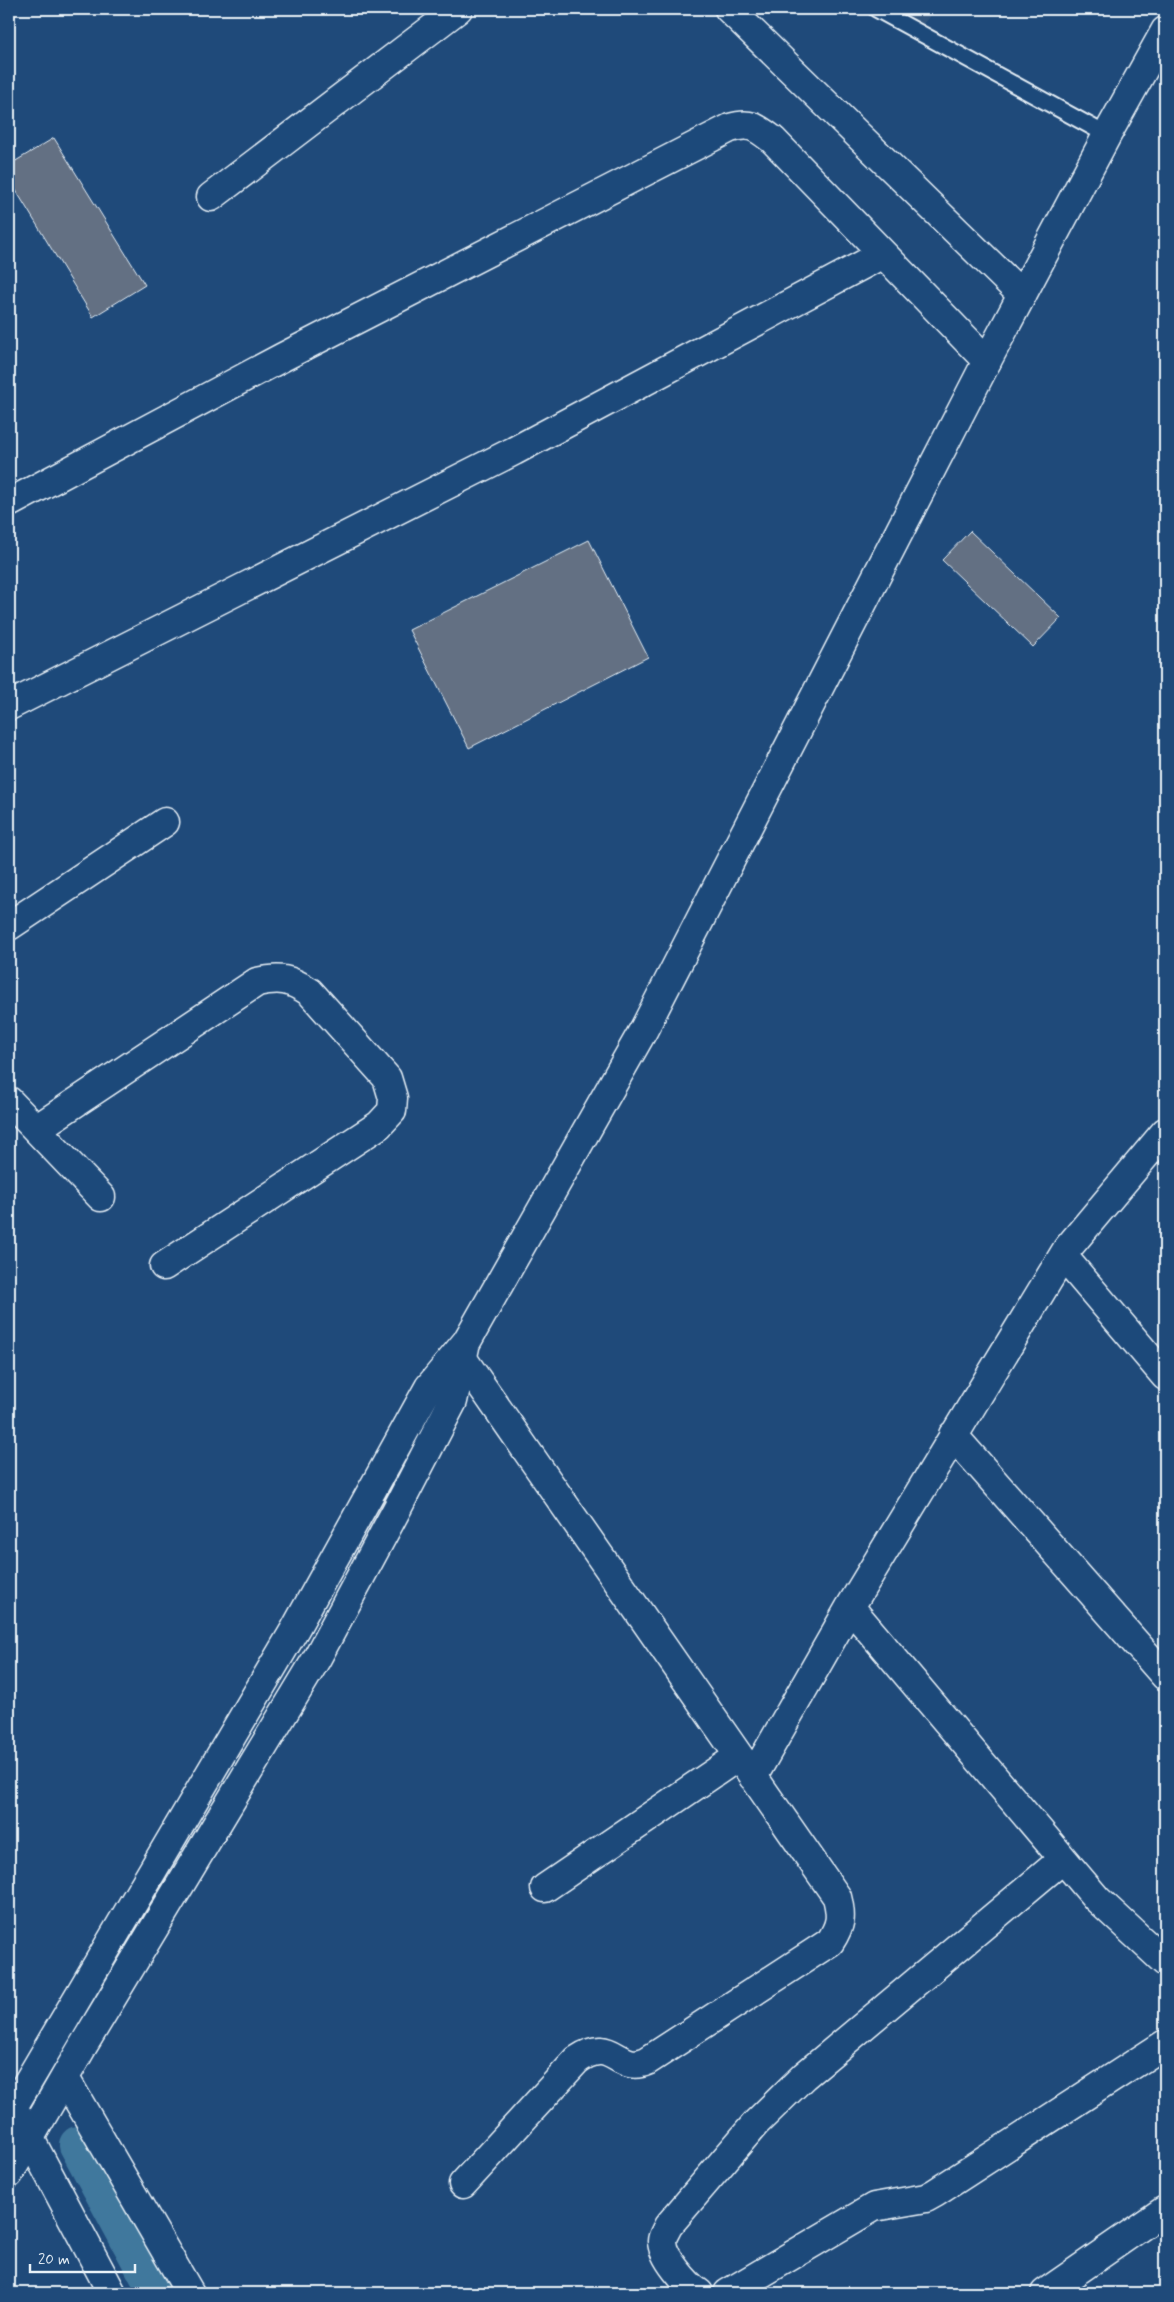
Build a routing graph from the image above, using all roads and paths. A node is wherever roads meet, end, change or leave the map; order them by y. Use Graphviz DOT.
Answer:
graph roads {
  1 [pos="458,9"];
  2 [pos="729,9"];
  3 [pos="876,9"];
  4 [pos="1165,31"];
  5 [pos="1107,135"];
  6 [pos="211,196"];
  7 [pos="882,254"];
  8 [pos="1022,295"];
  9 [pos="987,361"];
  10 [pos="9,503"];
  11 [pos="9,706"];
  12 [pos="165,822"];
  13 [pos="9,926"];
  14 [pos="9,1101"];
  15 [pos="36,1129"];
  16 [pos="1165,1132"];
  17 [pos="101,1197"];
  18 [pos="1062,1256"];
  19 [pos="164,1266"];
  20 [pos="465,1350"];
  21 [pos="1165,1376"];
  22 [pos="953,1435"];
  23 [pos="850,1607"];
  24 [pos="1165,1676"];
  25 [pos="746,1766"];
  26 [pos="1063,1859"];
  27 [pos="546,1888"];
  28 [pos="1162,1954"];
  29 [pos="1165,2044"];
  30 [pos="64,2078"];
  31 [pos="10,2107"];
  32 [pos="30,2137"];
  33 [pos="9,2174"];
  34 [pos="463,2184"];
  35 [pos="1165,2210"];
  36 [pos="112,2293"];
  37 [pos="190,2293"];
  38 [pos="699,2293"];
  39 [pos="728,2293"];
  40 [pos="1045,2293"];
  1 -- 6 [label="street"];
  2 -- 8 [label="street"];
  3 -- 5 [label="lane"];
  4 -- 5 [label="street"];
  5 -- 8 [label="street"];
  7 -- 9 [label="street"];
  7 -- 10 [label="street"];
  7 -- 11 [label="street"];
  8 -- 9 [label="street"];
  9 -- 20 [label="street"];
  12 -- 13 [label="street"];
  14 -- 15 [label="street"];
  15 -- 17 [label="street"];
  15 -- 19 [label="street"];
  16 -- 18 [label="street"];
  18 -- 21 [label="street"];
  18 -- 22 [label="street"];
  20 -- 25 [label="street"];
  20 -- 30 [label="street"];
  20 -- 31 [label="street"];
  22 -- 23 [label="street"];
  22 -- 24 [label="street"];
  23 -- 25 [label="street"];
  23 -- 26 [label="street"];
  25 -- 27 [label="street"];
  25 -- 34 [label="street"];
  26 -- 28 [label="street"];
  26 -- 38 [label="street"];
  29 -- 39 [label="street"];
  30 -- 32 [label="street"];
  30 -- 37 [label="street"];
  31 -- 32 [label="street"];
  32 -- 33 [label="street"];
  32 -- 36 [label="street"];
  35 -- 40 [label="street"];
}
